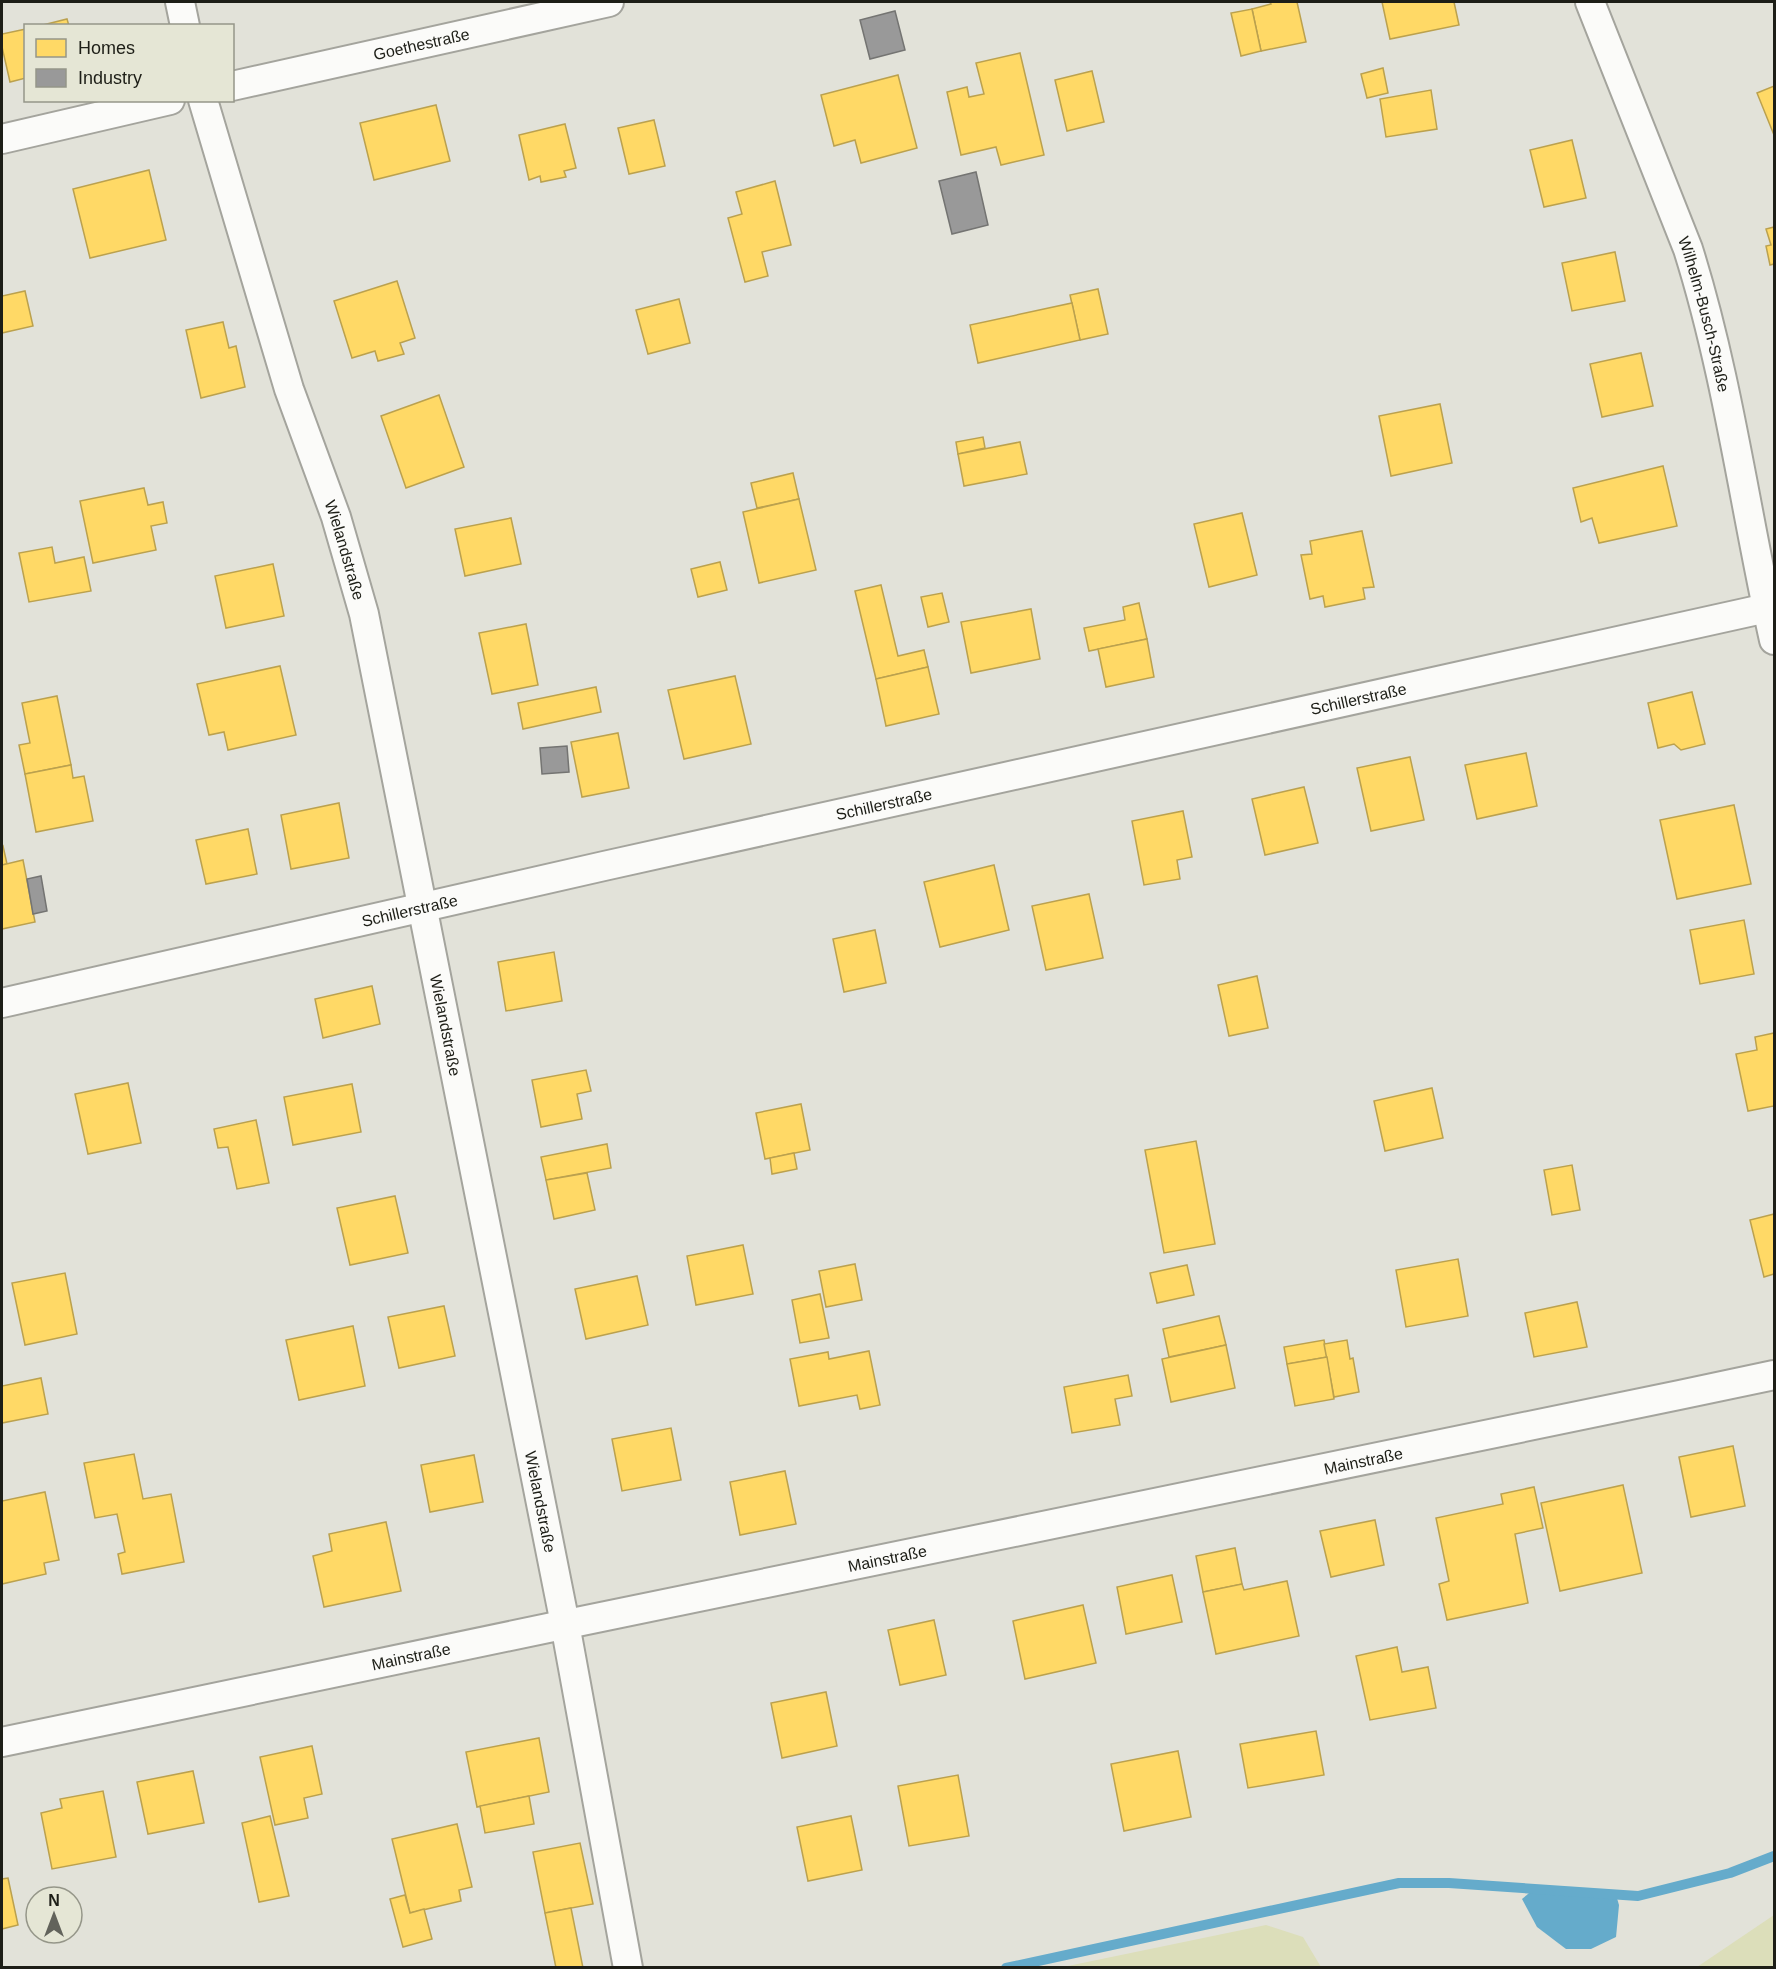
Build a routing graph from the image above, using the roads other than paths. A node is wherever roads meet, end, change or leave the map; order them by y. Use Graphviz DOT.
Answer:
graph roads {
  1 [pos="180,2"];
  2 [pos="609,2"];
  3 [pos="1590,2"];
  4 [pos="185,24"];
  5 [pos="234,86"];
  6 [pos="161,102"];
  7 [pos="204,102"];
  8 [pos="2,139"];
  9 [pos="1767,608"];
  10 [pos="1774,640"];
  11 [pos="422,907"];
  12 [pos="2,1003"];
  13 [pos="1774,1374"];
  14 [pos="565,1624"];
  15 [pos="2,1742"];
  16 [pos="628,1968"];
  1 -- 4 [label="street"];
  2 -- 5 [label="street, Goethestraße"];
  3 -- 9 [label="street, Wilhelm-Busch-Straße"];
  6 -- 8 [label="street"];
  7 -- 11 [label="street, Wielandstraße"];
  9 -- 10 [label="street, Wilhelm-Busch-Straße"];
  9 -- 11 [label="street, Schillerstraße"];
  11 -- 12 [label="street, Schillerstraße"];
  11 -- 14 [label="street, Wielandstraße"];
  13 -- 14 [label="street, Mainstraße"];
  14 -- 15 [label="street, Mainstraße"];
  14 -- 16 [label="street, Wielandstraße"];
}
